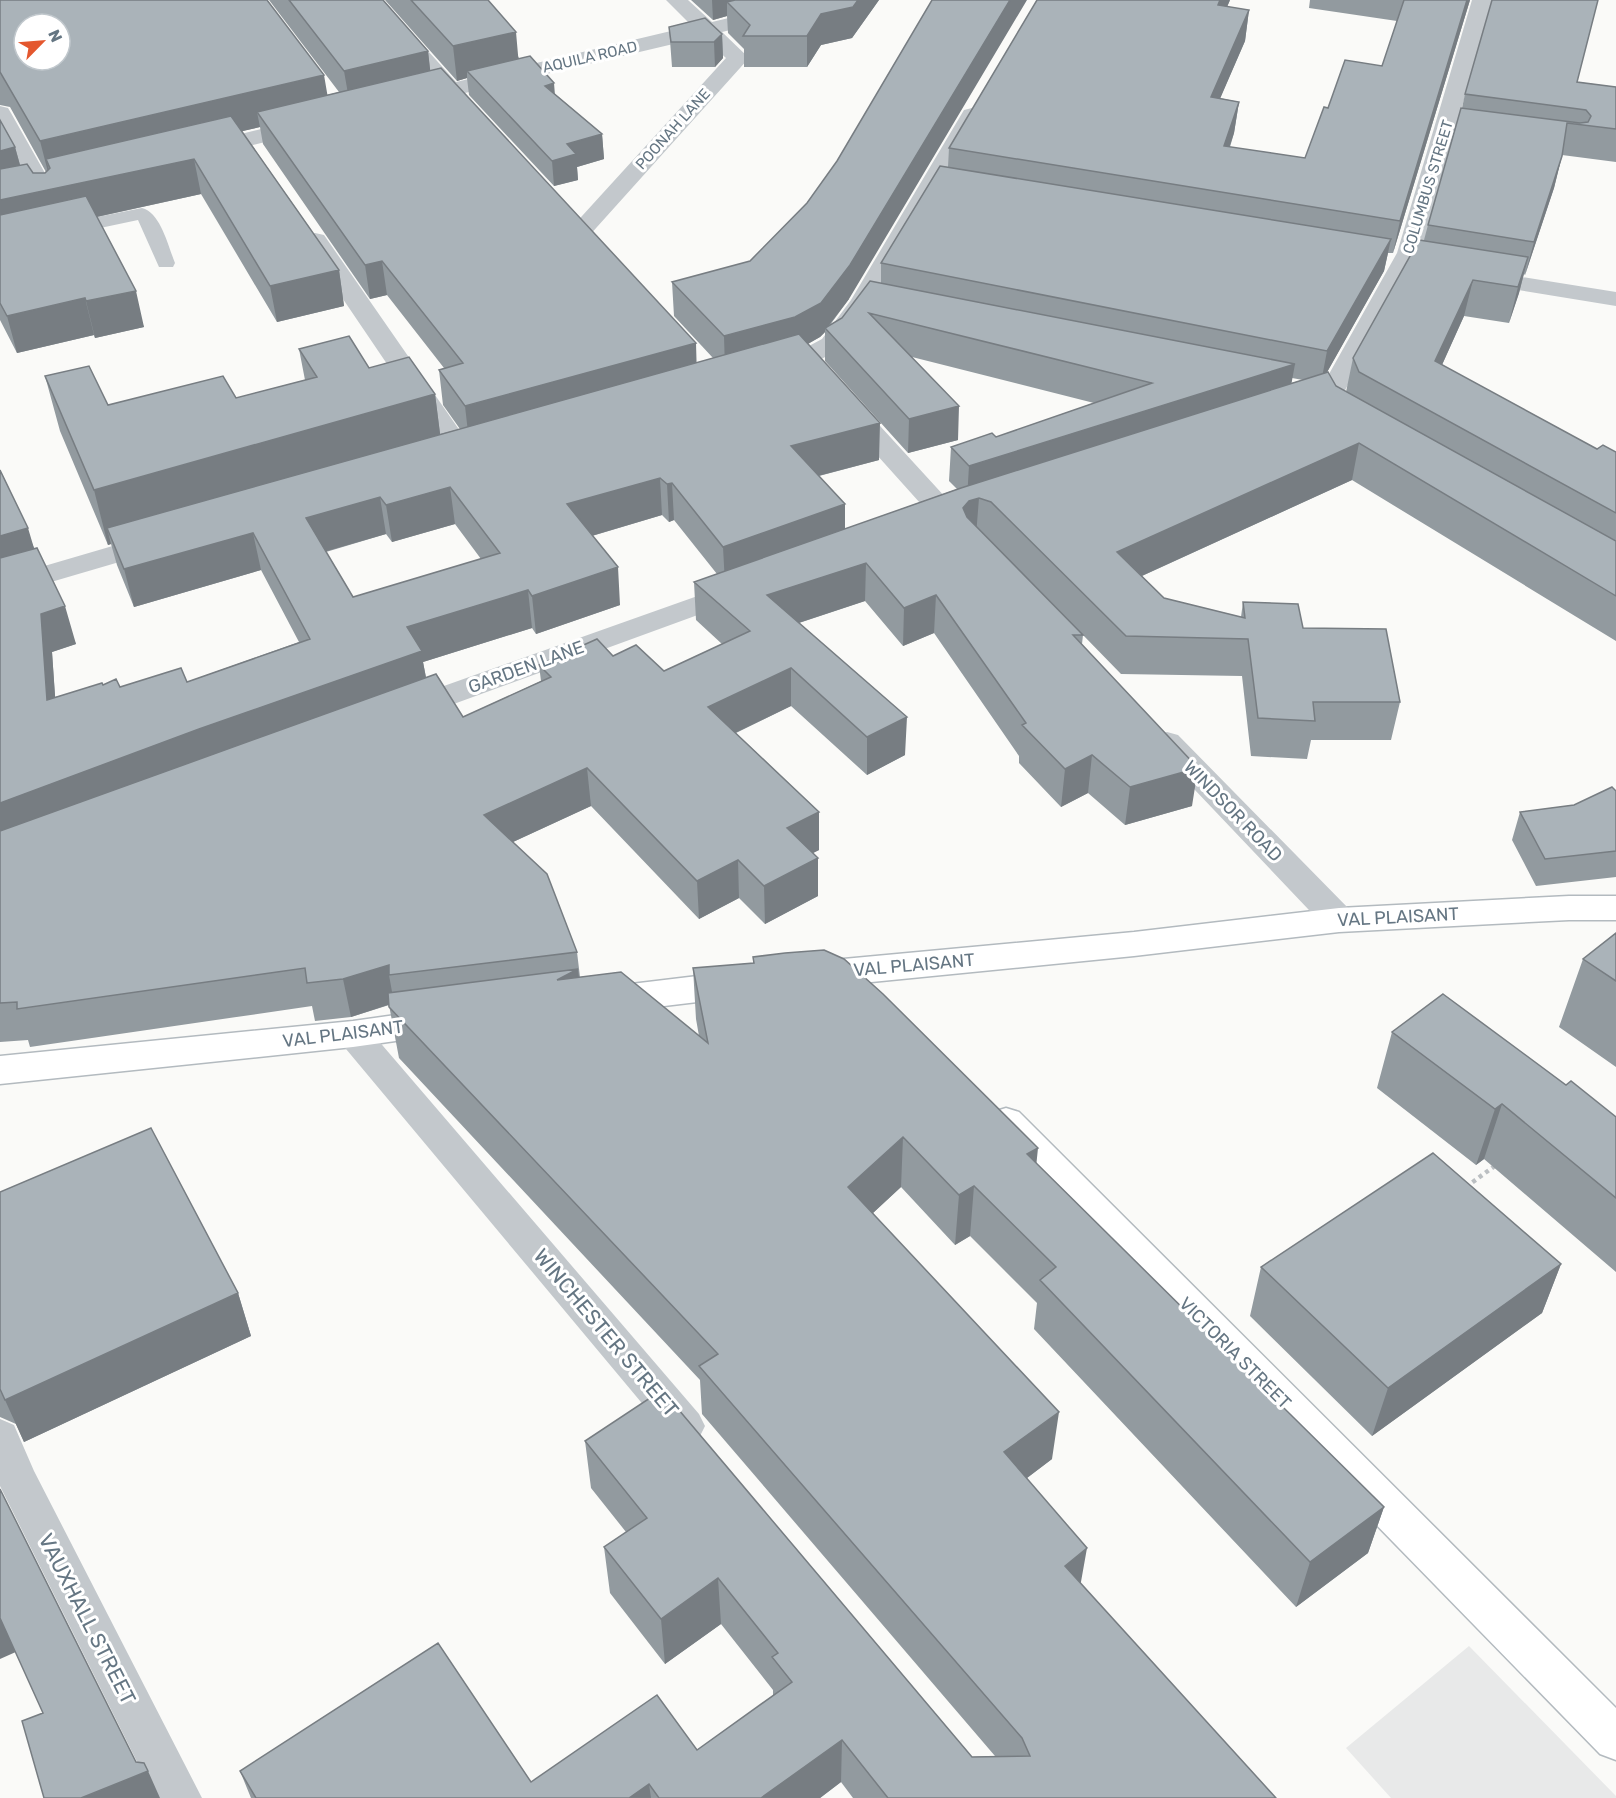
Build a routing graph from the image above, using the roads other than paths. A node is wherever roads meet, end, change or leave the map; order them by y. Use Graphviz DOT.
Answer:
graph roads {
  1 [pos="371,0"];
  2 [pos="676,0"];
  3 [pos="830,0"];
  4 [pos="1482,0"];
  5 [pos="706,29"];
  6 [pos="450,90"];
  7 [pos="982,99"];
  8 [pos="392,104"];
  9 [pos="0,113"];
  10 [pos="324,121"];
  11 [pos="480,124"];
  12 [pos="185,154"];
  13 [pos="44,192"];
  14 [pos="304,225"];
  15 [pos="60,230"];
  16 [pos="580,232"];
  17 [pos="166,263"];
  18 [pos="1458,274"];
  19 [pos="1616,298"];
  20 [pos="751,373"];
  21 [pos="820,376"];
  22 [pos="1283,386"];
  23 [pos="1334,405"];
  24 [pos="1271,416"];
  25 [pos="462,454"];
  26 [pos="947,517"];
  27 [pos="180,536"];
  28 [pos="768,580"];
  29 [pos="0,588"];
  30 [pos="385,718"];
  31 [pos="1147,722"];
  32 [pos="1616,908"];
  33 [pos="1339,920"];
  34 [pos="852,970"];
  35 [pos="886,1003"];
  36 [pos="576,1004"];
  37 [pos="470,1018"];
  38 [pos="353,1034"];
  39 [pos="0,1070"];
  40 [pos="978,1094"];
  41 [pos="0,1437"];
  42 [pos="707,1452"];
  43 [pos="8,1480"];
  44 [pos="1616,1739"];
  45 [pos="179,1798"];
  1 -- 6 [label="street"];
  2 -- 5 [label="street"];
  3 -- 5 [label="street, AQUILA ROAD"];
  4 -- 23 [label="street, COLUMBUS STREET"];
  5 -- 6 [label="street, AQUILA ROAD"];
  5 -- 16 [label="street, POONAH LANE"];
  6 -- 8 [label="street, AQUILA ROAD"];
  6 -- 11 [label="street"];
  7 -- 21 [label="street"];
  9 -- 13 [label="street"];
  10 -- 12 [label="street"];
  14 -- 25 [label="street"];
  15 -- 17 [label="lane"];
  18 -- 19 [label="street"];
  20 -- 21 [label="street"];
  21 -- 26 [label="street"];
  22 -- 23 [label="street"];
  23 -- 24 [label="street"];
  27 -- 29 [label="street"];
  28 -- 30 [label="street, GARDEN LANE"];
  31 -- 33 [label="street, WINDSOR ROAD"];
  32 -- 33 [label="main road, VAL PLAISANT"];
  33 -- 34 [label="main road, VAL PLAISANT"];
  34 -- 35 [label="main road"];
  34 -- 36 [label="main road, VAL PLAISANT"];
  37 -- 38 [label="main road, VAL PLAISANT"];
  38 -- 39 [label="main road, VAL PLAISANT"];
  38 -- 42 [label="street, WINCHESTER STREET"];
  40 -- 44 [label="main road, VICTORIA STREET"];
  41 -- 43 [label="street, VAUXHALL STREET"];
  43 -- 45 [label="street, VAUXHALL STREET"];
}
